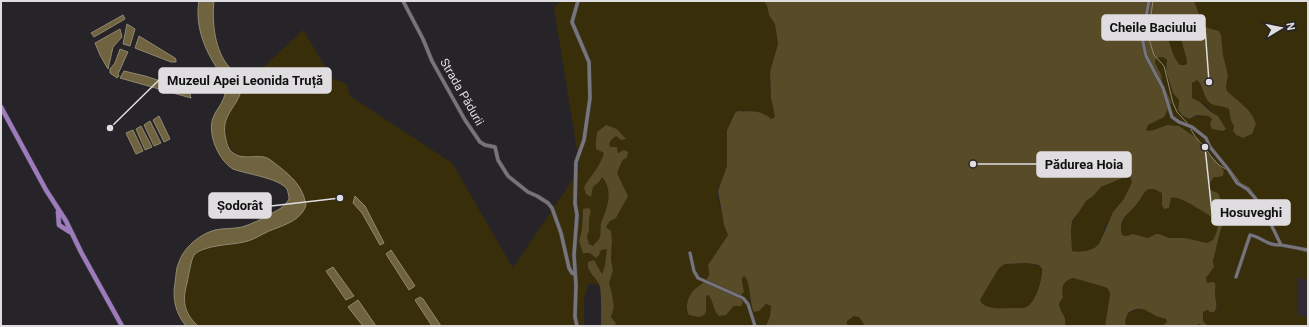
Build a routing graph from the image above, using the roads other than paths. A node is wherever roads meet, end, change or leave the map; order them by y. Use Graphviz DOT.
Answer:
graph roads {
  1 [pos="402,1"];
  2 [pos="578,1"];
  3 [pos="1149,1"];
  4 [pos="1,107"];
  5 [pos="1282,245"];
  6 [pos="1308,250"];
  7 [pos="690,253"];
  8 [pos="575,274"];
  9 [pos="1236,277"];
  10 [pos="122,326"];
  11 [pos="577,326"];
  12 [pos="755,326"];
  1 -- 8 [label="street, Strada Pădurii"];
  2 -- 8 [label="street, Strada Pădurii"];
  3 -- 5 [label="street"];
  4 -- 10 [label="main road"];
  5 -- 6 [label="street"];
  5 -- 9 [label="street"];
  7 -- 12 [label="street"];
  8 -- 11 [label="street, Strada Pădurii"];
}
